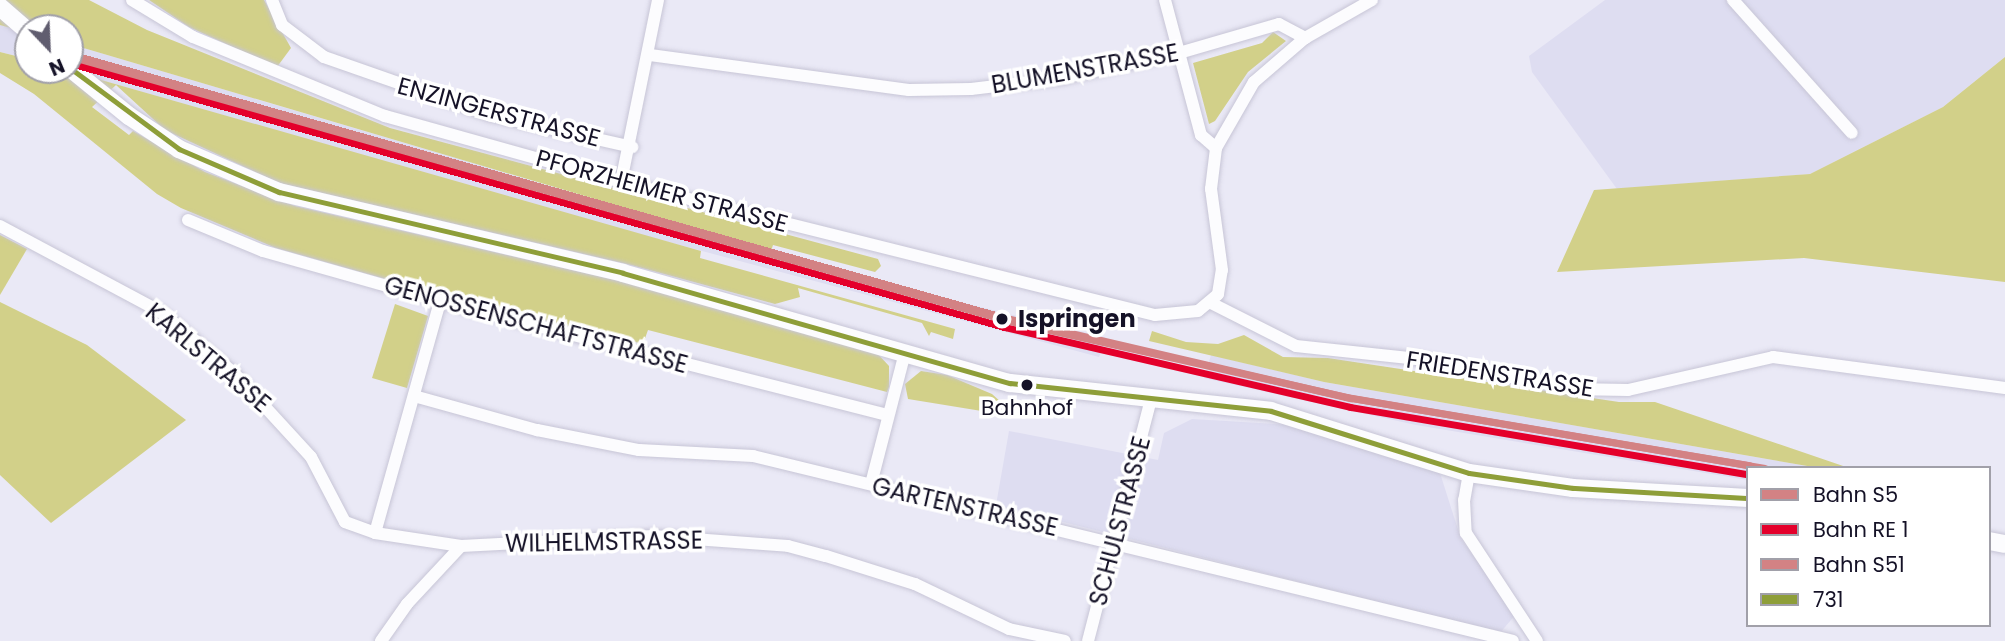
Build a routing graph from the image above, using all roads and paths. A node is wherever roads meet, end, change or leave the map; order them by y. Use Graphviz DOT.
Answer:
graph roads {
  1 [pos="132,0"];
  2 [pos="272,0"];
  3 [pos="658,0"];
  4 [pos="1165,0"];
  5 [pos="1372,0"];
  6 [pos="1733,0"];
  7 [pos="0,7"];
  8 [pos="14,19"];
  9 [pos="1305,38"];
  10 [pos="1179,53"];
  11 [pos="650,55"];
  12 [pos="84,79"];
  13 [pos="1852,133"];
  14 [pos="632,147"];
  15 [pos="1216,148"];
  16 [pos="621,182"];
  17 [pos="188,220"];
  18 [pos="0,226"];
  19 [pos="440,301"];
  20 [pos="1211,303"];
  21 [pos="905,354"];
  22 [pos="2005,388"];
  23 [pos="414,396"];
  24 [pos="1151,400"];
  25 [pos="888,415"];
  26 [pos="1469,473"];
  27 [pos="871,484"];
  28 [pos="1746,498"];
  29 [pos="374,533"];
  30 [pos="1112,541"];
  31 [pos="461,546"];
  32 [pos="1008,635"];
  33 [pos="381,641"];
  34 [pos="1065,641"];
  35 [pos="1088,641"];
  36 [pos="1513,641"];
  37 [pos="1537,641"];
  1 -- 16 [label="street, PFORZHEIMER STRASSE"];
  2 -- 14 [label="street, ENZINGERSTRASSE"];
  3 -- 11 [label="street"];
  4 -- 10 [label="street"];
  5 -- 9 [label="street"];
  6 -- 13 [label="street"];
  7 -- 8 [label="main road"];
  9 -- 10 [label="street, BLUMENSTRASSE"];
  9 -- 15 [label="street"];
  10 -- 11 [label="street, BLUMENSTRASSE"];
  10 -- 15 [label="street"];
  11 -- 14 [label="street"];
  12 -- 21 [label="main road"];
  14 -- 16 [label="street"];
  15 -- 20 [label="street"];
  16 -- 20 [label="street, PFORZHEIMER STRASSE"];
  17 -- 19 [label="street, GENOSSENSCHAFTSTRASSE"];
  18 -- 29 [label="street, KARLSTRASSE"];
  19 -- 23 [label="street"];
  19 -- 25 [label="street, GENOSSENSCHAFTSTRASSE"];
  20 -- 22 [label="street, FRIEDENSTRASSE"];
  21 -- 24 [label="main road"];
  21 -- 25 [label="street"];
  23 -- 27 [label="street, GARTENSTRASSE"];
  23 -- 29 [label="street"];
  24 -- 26 [label="main road"];
  24 -- 30 [label="street, SCHULSTRASSE"];
  25 -- 27 [label="street"];
  26 -- 28 [label="main road"];
  26 -- 37 [label="street"];
  27 -- 30 [label="street, GARTENSTRASSE"];
  29 -- 31 [label="street, KARLSTRASSE"];
  30 -- 35 [label="street, SCHULSTRASSE"];
  30 -- 36 [label="street, GARTENSTRASSE"];
  31 -- 32 [label="street, WILHELMSTRASSE"];
  31 -- 33 [label="street"];
  32 -- 34 [label="street, WILHELMSTRASSE"];
}
